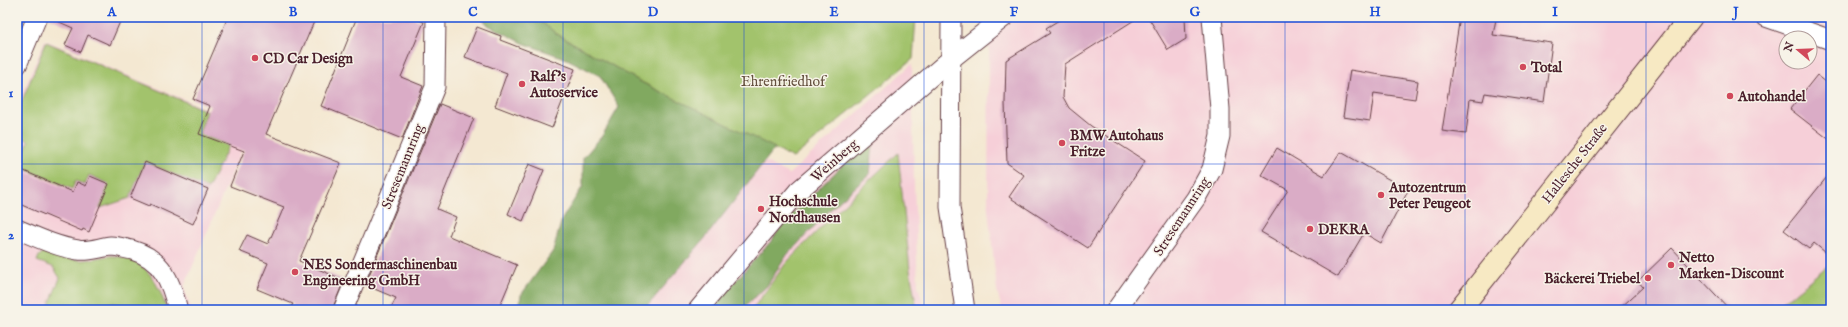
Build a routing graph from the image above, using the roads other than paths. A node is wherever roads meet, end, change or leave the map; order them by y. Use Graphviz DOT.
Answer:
graph roads {
  1 [pos="37,17"];
  2 [pos="436,17"];
  3 [pos="950,17"];
  4 [pos="1004,17"];
  5 [pos="1212,17"];
  6 [pos="1766,17"];
  7 [pos="1683,20"];
  8 [pos="1831,40"];
  9 [pos="951,59"];
  10 [pos="17,65"];
  11 [pos="17,229"];
  12 [pos="178,310"];
  13 [pos="343,310"];
  14 [pos="698,310"];
  15 [pos="965,310"];
  16 [pos="1116,310"];
  17 [pos="1459,310"];
  1 -- 10 [label="street"];
  2 -- 13 [label="street, Stresemannring"];
  3 -- 9 [label="street"];
  4 -- 9 [label="street, Weinberg"];
  5 -- 16 [label="street, Stresemannring"];
  6 -- 8 [label="street"];
  7 -- 17 [label="main road, Hallesche Straße"];
  9 -- 14 [label="street, Weinberg"];
  9 -- 15 [label="street"];
  11 -- 12 [label="street"];
}
